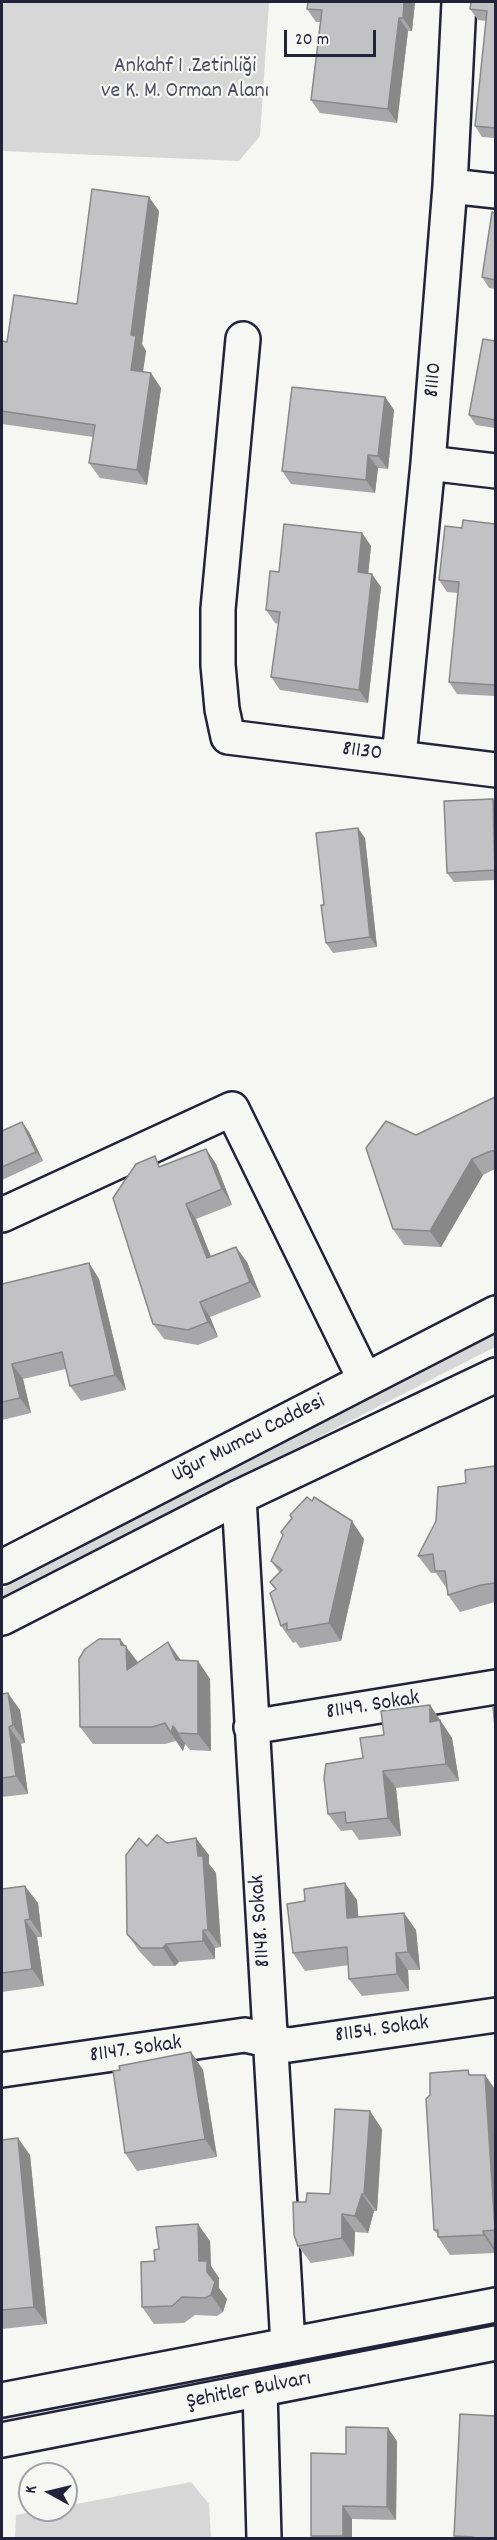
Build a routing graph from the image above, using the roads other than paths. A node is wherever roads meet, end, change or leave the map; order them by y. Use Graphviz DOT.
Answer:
graph roads {
  1 [pos="459,2"];
  2 [pos="450,186"];
  3 [pos="495,191"];
  4 [pos="243,339"];
  5 [pos="428,463"];
  6 [pos="495,471"];
  7 [pos="399,757"];
  8 [pos="495,770"];
  9 [pos="2,1215"];
  10 [pos="495,1313"];
  11 [pos="495,1375"];
  12 [pos="365,1380"];
  13 [pos="239,1497"];
  14 [pos="2,1567"];
  15 [pos="2,1618"];
  16 [pos="495,1687"];
  17 [pos="251,1726"];
  18 [pos="495,2015"];
  19 [pos="270,2039"];
  20 [pos="2,2070"];
  21 [pos="495,2305"];
  22 [pos="495,2343"];
  23 [pos="288,2344"];
  24 [pos="260,2390"];
  25 [pos="2,2400"];
  26 [pos="2,2440"];
  27 [pos="264,2538"];
  1 -- 2 [label="street, 81110"];
  2 -- 3 [label="street"];
  2 -- 5 [label="street, 81110"];
  4 -- 7 [label="street, 81130"];
  5 -- 6 [label="street"];
  5 -- 7 [label="street, 81110"];
  7 -- 8 [label="street, 81130"];
  9 -- 12 [label="street"];
  10 -- 12 [label="street, Uğur Mumcu Caddesi"];
  11 -- 13 [label="street, Uğur Mumcu Caddesi"];
  12 -- 14 [label="street, Uğur Mumcu Caddesi"];
  13 -- 15 [label="street, Uğur Mumcu Caddesi"];
  13 -- 17 [label="street, 81148. Sokak"];
  16 -- 17 [label="street, 81149. Sokak"];
  17 -- 19 [label="street, 81148. Sokak"];
  18 -- 19 [label="street, 81154. Sokak"];
  19 -- 20 [label="street, 81147. Sokak"];
  19 -- 23 [label="street, 81148. Sokak"];
  21 -- 23 [label="street, Şehitler Bulvarı"];
  22 -- 24 [label="street, Şehitler Bulvarı"];
  23 -- 25 [label="street, Şehitler Bulvarı"];
  24 -- 26 [label="street, Şehitler Bulvarı"];
  24 -- 27 [label="street"];
}
